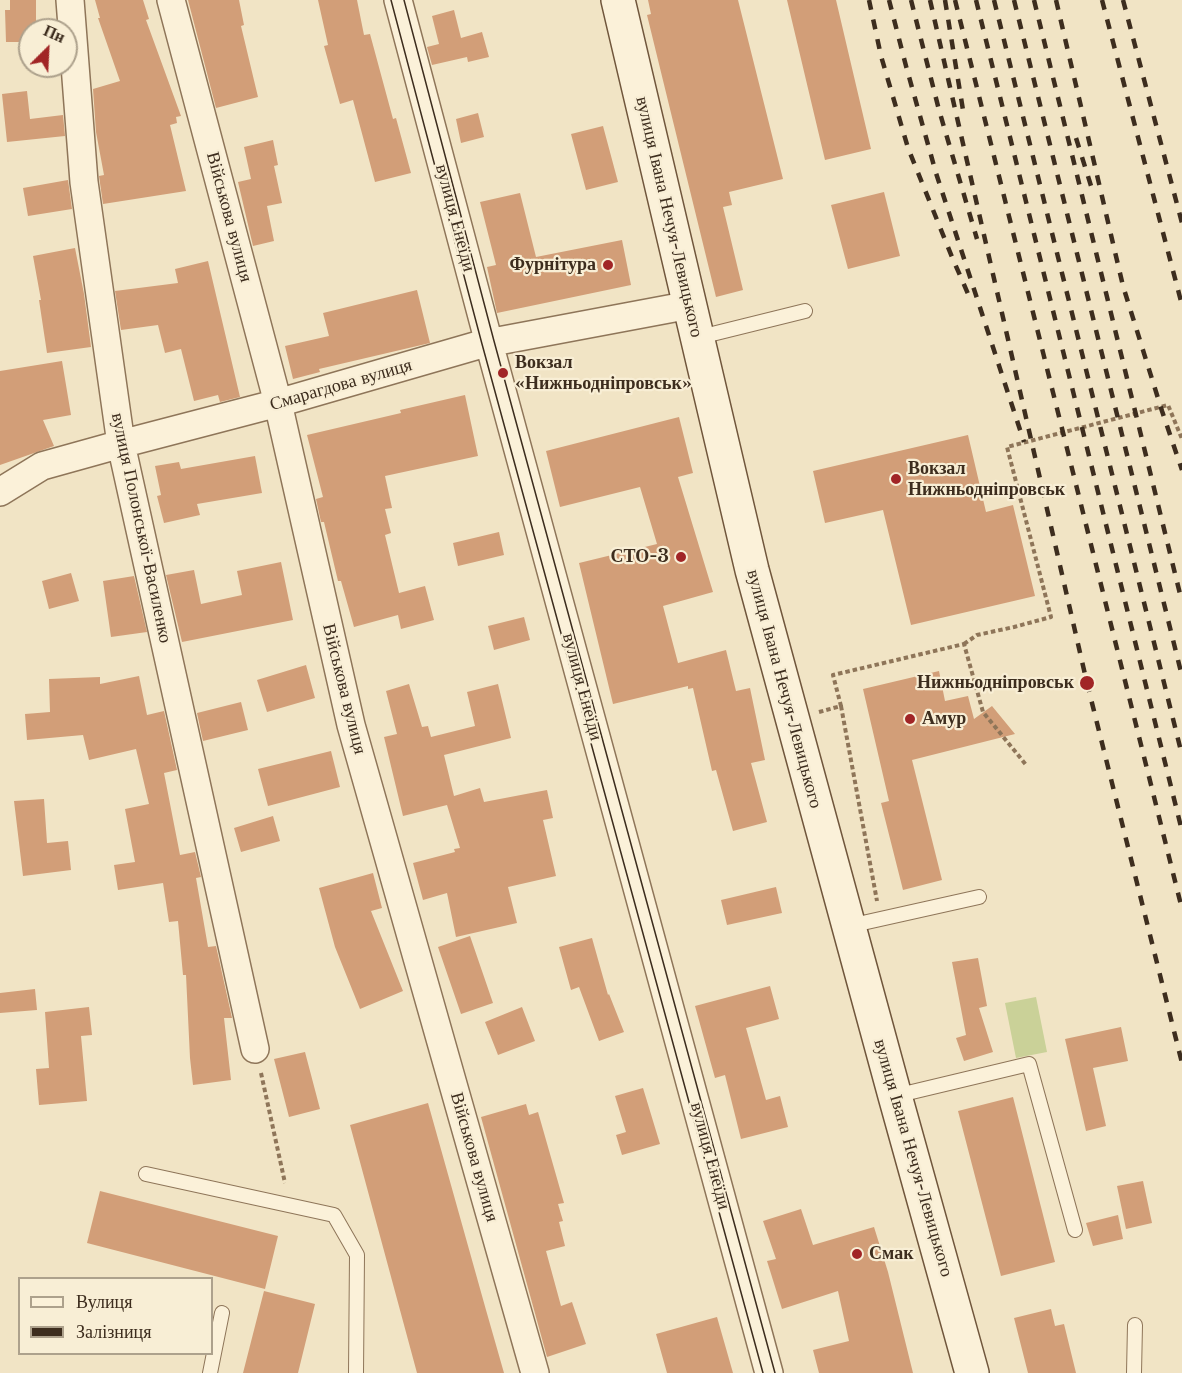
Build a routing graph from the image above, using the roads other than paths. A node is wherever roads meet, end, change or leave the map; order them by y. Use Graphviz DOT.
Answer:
graph roads {
  1 [pos="70,0"];
  2 [pos="171,0"];
  3 [pos="398,0"];
  4 [pos="618,0"];
  5 [pos="690,305"];
  6 [pos="805,311"];
  7 [pos="696,338"];
  8 [pos="489,343"];
  9 [pos="278,403"];
  10 [pos="121,444"];
  11 [pos="0,492"];
  12 [pos="979,897"];
  13 [pos="849,926"];
  14 [pos="255,1049"];
  15 [pos="895,1096"];
  16 [pos="146,1174"];
  17 [pos="1075,1230"];
  18 [pos="222,1313"];
  19 [pos="1135,1325"];
  20 [pos="210,1373"];
  21 [pos="356,1373"];
  22 [pos="535,1373"];
  23 [pos="769,1373"];
  24 [pos="972,1373"];
  25 [pos="1134,1373"];
  1 -- 10 [label="street, вулиця Полонської-Василенко"];
  2 -- 9 [label="street, Військова вулиця"];
  3 -- 8 [label="street, вулиця Енеїди"];
  4 -- 5 [label="street, вулиця Івана Нечуя-Левицького"];
  5 -- 7 [label="street, вулиця Івана Нечуя-Левицького"];
  5 -- 8 [label="street, Смарагдова вулиця"];
  6 -- 7 [label="lane"];
  7 -- 13 [label="street, вулиця Івана Нечуя-Левицького"];
  8 -- 9 [label="street, Смарагдова вулиця"];
  8 -- 23 [label="street, вулиця Енеїди"];
  9 -- 10 [label="street, Смарагдова вулиця"];
  9 -- 22 [label="street, Військова вулиця"];
  10 -- 11 [label="street, Смарагдова вулиця"];
  10 -- 14 [label="street, вулиця Полонської-Василенко"];
  12 -- 13 [label="lane"];
  13 -- 15 [label="street, вулиця Івана Нечуя-Левицького"];
  15 -- 17 [label="lane"];
  15 -- 24 [label="street, вулиця Івана Нечуя-Левицького"];
  16 -- 21 [label="lane"];
  18 -- 20 [label="lane"];
  19 -- 25 [label="lane"];
}
